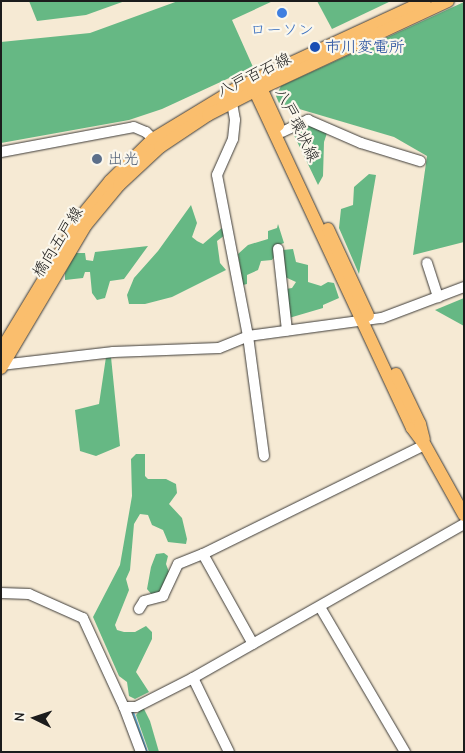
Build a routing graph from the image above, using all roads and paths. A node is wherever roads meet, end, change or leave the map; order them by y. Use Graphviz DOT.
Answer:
graph roads {
  1 [pos="425,1"];
  2 [pos="448,1"];
  3 [pos="255,87"];
  4 [pos="232,103"];
  5 [pos="282,132"];
  6 [pos="156,143"];
  7 [pos="1,152"];
  8 [pos="420,162"];
  9 [pos="278,248"];
  10 [pos="427,263"];
  11 [pos="464,287"];
  12 [pos="438,297"];
  13 [pos="366,322"];
  14 [pos="287,332"];
  15 [pos="248,336"];
  16 [pos="1,350"];
  17 [pos="2,366"];
  18 [pos="425,445"];
  19 [pos="264,456"];
  20 [pos="464,515"];
  21 [pos="464,524"];
  22 [pos="203,554"];
  23 [pos="1,593"];
  24 [pos="320,607"];
  25 [pos="139,609"];
  26 [pos="254,644"];
  27 [pos="193,678"];
  28 [pos="124,707"];
  29 [pos="141,752"];
  30 [pos="228,752"];
  31 [pos="405,752"];
  1 -- 3 [label="main road, 八戸百石線"];
  2 -- 3 [label="main road, 八戸百石線"];
  3 -- 4 [label="main road, 八戸百石線"];
  3 -- 5 [label="main road, 八戸環状線"];
  3 -- 6 [label="main road, 八戸百石線"];
  3 -- 13 [label="main road, 八戸環状線"];
  4 -- 6 [label="main road, 八戸百石線"];
  4 -- 15 [label="street"];
  5 -- 8 [label="street"];
  5 -- 13 [label="main road, 八戸環状線"];
  6 -- 7 [label="street"];
  6 -- 16 [label="main road, 橋向五戸線"];
  6 -- 17 [label="main road, 橋向五戸線"];
  9 -- 14 [label="street"];
  10 -- 12 [label="street"];
  11 -- 12 [label="street"];
  12 -- 13 [label="street"];
  13 -- 14 [label="street"];
  13 -- 18 [label="main road, 八戸環状線"];
  14 -- 15 [label="street"];
  15 -- 17 [label="street"];
  15 -- 19 [label="street"];
  18 -- 20 [label="main road, 八戸環状線"];
  18 -- 22 [label="street"];
  21 -- 24 [label="street"];
  22 -- 25 [label="street"];
  22 -- 26 [label="street"];
  23 -- 28 [label="street"];
  24 -- 26 [label="street"];
  24 -- 31 [label="street"];
  26 -- 27 [label="street"];
  27 -- 28 [label="street"];
  27 -- 30 [label="street"];
  28 -- 29 [label="street"];
}
